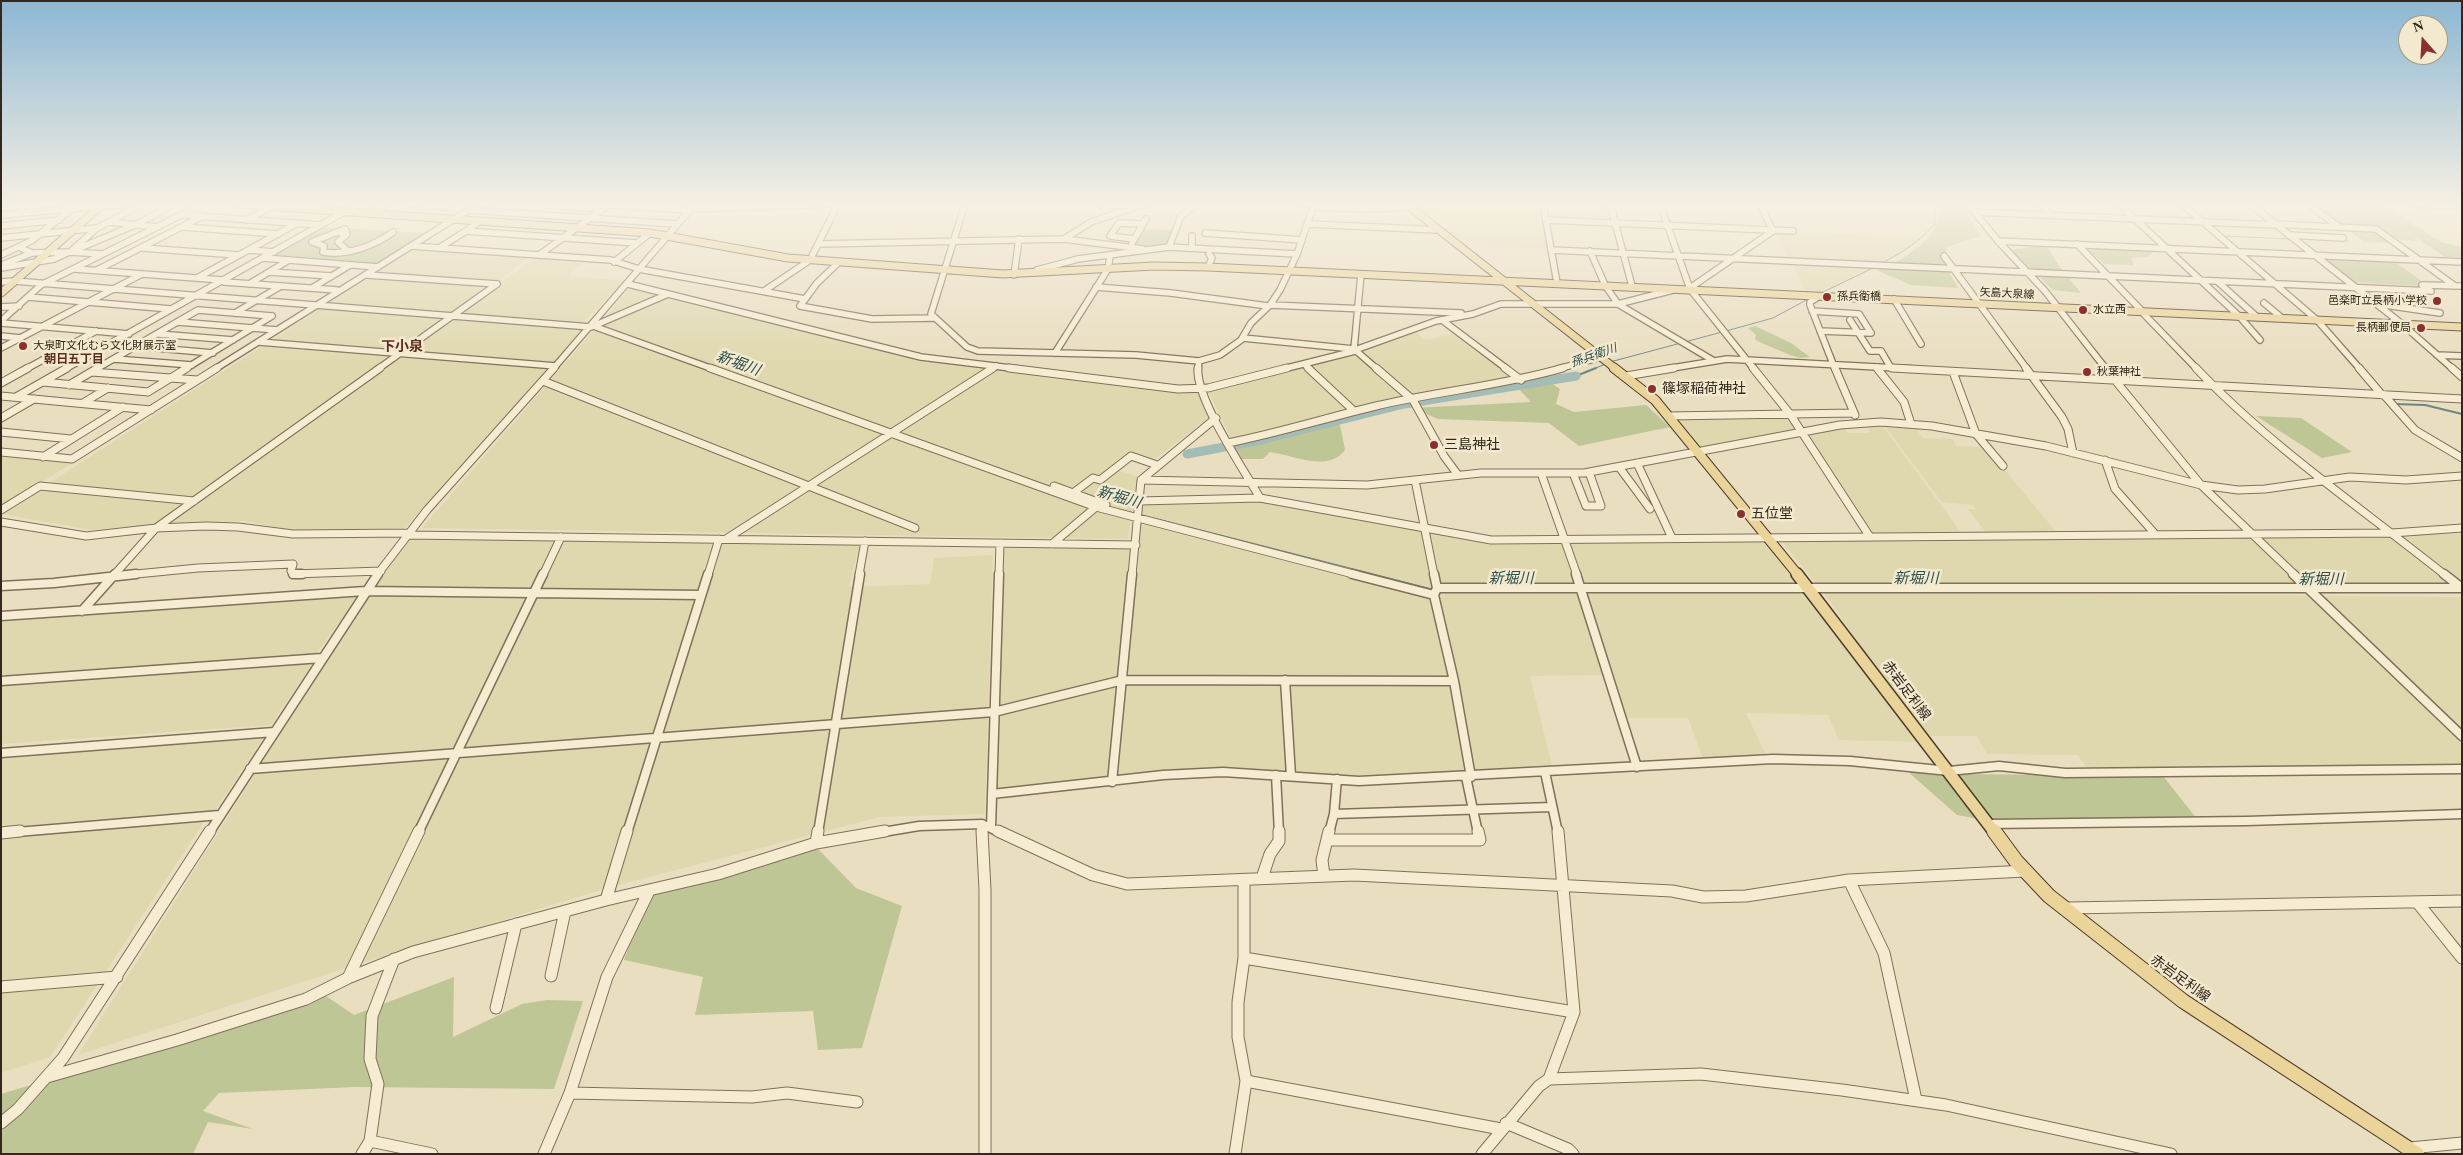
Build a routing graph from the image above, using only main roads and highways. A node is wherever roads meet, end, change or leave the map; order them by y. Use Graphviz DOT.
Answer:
graph roads {
  1 [pos="41,258"];
  2 [pos="794,258"];
  3 [pos="1475,258"];
  4 [pos="1504,280"];
  5 [pos="1,293"];
  6 [pos="2461,327"];
  7 [pos="2413,1151"];
  1 -- 5 [label="main road"];
  2 -- 4 [label="main road, 矢島大泉線"];
  3 -- 4 [label="main road, 赤岩足利線"];
  4 -- 6 [label="main road, 矢島大泉線"];
  4 -- 7 [label="main road, 赤岩足利線"];
}
